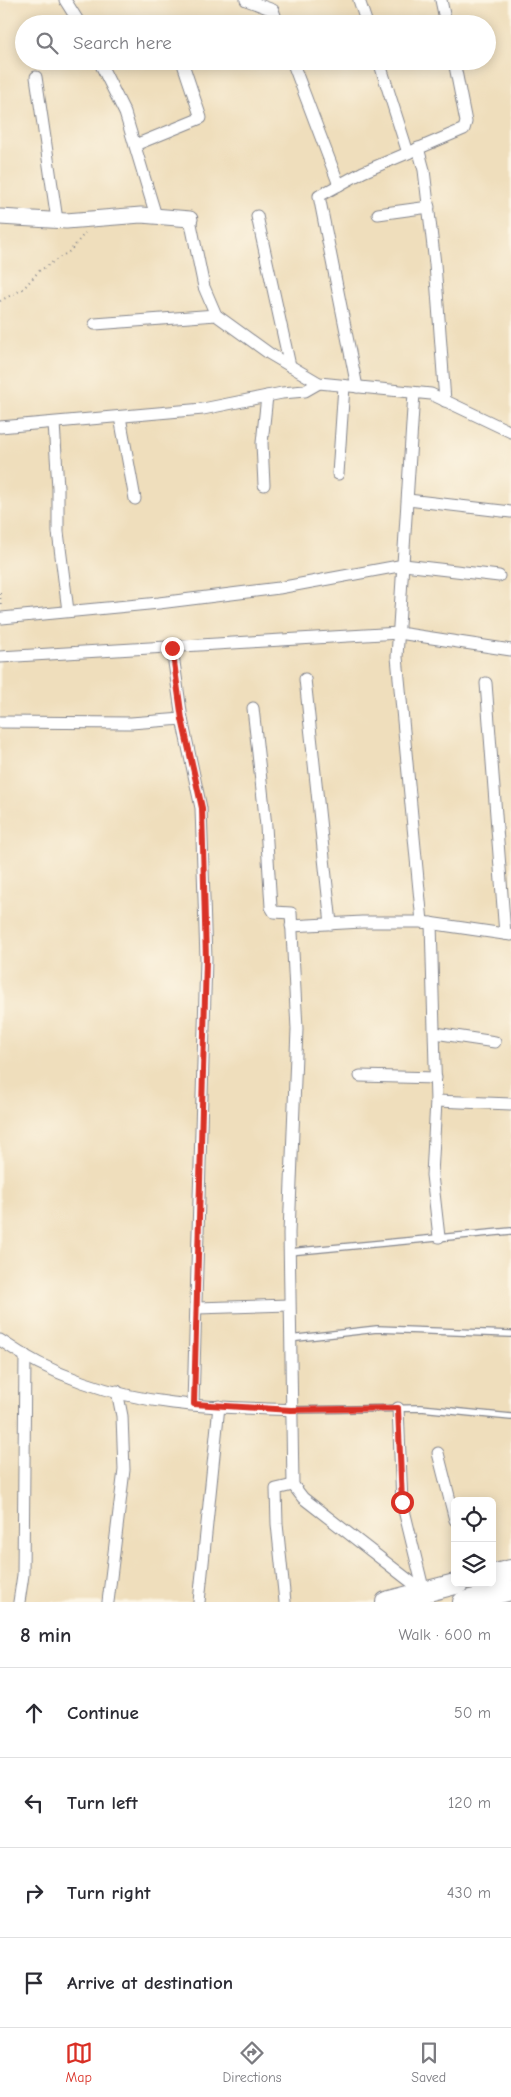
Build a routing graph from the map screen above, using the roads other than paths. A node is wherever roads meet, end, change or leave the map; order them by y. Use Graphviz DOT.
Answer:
graph roads {
  1 [pos="65,0"];
  2 [pos="246,0"];
  3 [pos="359,0"];
  4 [pos="441,0"];
  5 [pos="74,15"];
  6 [pos="275,15"];
  7 [pos="364,15"];
  8 [pos="444,15"];
  9 [pos="104,70"];
  10 [pos="185,70"];
  11 [pos="295,70"];
  12 [pos="382,70"];
  13 [pos="456,70"];
  14 [pos="36,77"];
  15 [pos="136,145"];
  16 [pos="413,151"];
  17 [pos="338,185"];
  18 [pos="428,208"];
  19 [pos="378,214"];
  20 [pos="156,216"];
  21 [pos="257,216"];
  22 [pos="0,217"];
  23 [pos="190,219"];
  24 [pos="57,220"];
  25 [pos="216,315"];
  26 [pos="95,324"];
  27 [pos="290,366"];
  28 [pos="318,383"];
  29 [pos="344,386"];
  30 [pos="357,387"];
  31 [pos="414,393"];
  32 [pos="267,396"];
  33 [pos="445,401"];
  34 [pos="120,417"];
  35 [pos="54,423"];
  36 [pos="0,427"];
  37 [pos="511,432"];
  38 [pos="338,474"];
  39 [pos="264,485"];
  40 [pos="135,499"];
  41 [pos="408,500"];
  42 [pos="511,512"];
  43 [pos="404,564"];
  44 [pos="499,576"];
  45 [pos="68,611"];
  46 [pos="2,618"];
  47 [pos="399,633"];
  48 [pos="172,648"];
  49 [pos="511,650"];
  50 [pos="0,657"];
  51 [pos="304,679"];
  52 [pos="486,683"];
  53 [pos="253,708"];
  54 [pos="182,719"];
  55 [pos="0,722"];
  56 [pos="427,923"];
  57 [pos="331,924"];
  58 [pos="292,926"];
  59 [pos="508,935"];
  60 [pos="435,1033"];
  61 [pos="496,1042"];
  62 [pos="360,1076"];
  63 [pos="436,1078"];
  64 [pos="436,1100"];
  65 [pos="511,1104"];
  66 [pos="511,1231"];
  67 [pos="439,1238"];
  68 [pos="289,1252"];
  69 [pos="289,1305"];
  70 [pos="197,1308"];
  71 [pos="511,1334"];
  72 [pos="289,1339"];
  73 [pos="0,1340"];
  74 [pos="25,1355"];
  75 [pos="117,1391"];
  76 [pos="194,1404"];
  77 [pos="219,1406"];
  78 [pos="398,1408"];
  79 [pos="291,1410"];
  80 [pos="511,1417"];
  81 [pos="438,1453"];
  82 [pos="293,1485"];
  83 [pos="451,1504"];
  84 [pos="511,1570"];
  85 [pos="496,1574"];
  86 [pos="451,1585"];
  87 [pos="511,1590"];
  88 [pos="424,1592"];
  89 [pos="19,1602"];
  90 [pos="108,1602"];
  91 [pos="199,1602"];
  92 [pos="286,1602"];
  93 [pos="386,1602"];
  94 [pos="465,1602"];
  1 -- 5 [label="street"];
  2 -- 6 [label="street"];
  3 -- 7 [label="street"];
  4 -- 8 [label="street"];
  9 -- 15 [label="street"];
  10 -- 15 [label="street"];
  11 -- 17 [label="street"];
  12 -- 16 [label="street"];
  13 -- 16 [label="street"];
  14 -- 24 [label="street"];
  15 -- 20 [label="street"];
  16 -- 17 [label="street"];
  16 -- 18 [label="street"];
  17 -- 30 [label="street"];
  18 -- 19 [label="street"];
  18 -- 33 [label="street"];
  20 -- 23 [label="street"];
  20 -- 24 [label="street"];
  21 -- 27 [label="street"];
  22 -- 24 [label="street"];
  23 -- 25 [label="street"];
  25 -- 26 [label="street"];
  25 -- 27 [label="street"];
  27 -- 28 [label="street"];
  28 -- 29 [label="street"];
  28 -- 32 [label="street"];
  29 -- 30 [label="street"];
  29 -- 38 [label="street"];
  30 -- 31 [label="street"];
  31 -- 33 [label="street"];
  31 -- 41 [label="street"];
  32 -- 34 [label="street"];
  32 -- 39 [label="street"];
  33 -- 37 [label="street"];
  34 -- 35 [label="street"];
  34 -- 40 [label="street"];
  35 -- 36 [label="street"];
  35 -- 45 [label="street"];
  41 -- 42 [label="street"];
  41 -- 43 [label="street"];
  43 -- 44 [label="street"];
  43 -- 45 [label="street"];
  43 -- 47 [label="street"];
  45 -- 46 [label="street"];
  47 -- 48 [label="street"];
  47 -- 49 [label="street"];
  47 -- 56 [label="street"];
  48 -- 50 [label="street"];
  48 -- 54 [label="street"];
  51 -- 57 [label="street"];
  52 -- 59 [label="street"];
  53 -- 58 [label="street"];
  54 -- 55 [label="street"];
  54 -- 70 [label="street"];
  56 -- 57 [label="street"];
  56 -- 59 [label="street"];
  56 -- 60 [label="street"];
  57 -- 58 [label="street"];
  58 -- 68 [label="street"];
  60 -- 61 [label="street"];
  60 -- 63 [label="street"];
  62 -- 63 [label="street"];
  63 -- 64 [label="street"];
  64 -- 65 [label="street"];
  64 -- 67 [label="street"];
  66 -- 67 [label="lane"];
  67 -- 68 [label="lane"];
  68 -- 69 [label="street"];
  69 -- 70 [label="street"];
  69 -- 72 [label="street"];
  70 -- 76 [label="street"];
  71 -- 72 [label="lane"];
  72 -- 79 [label="street"];
  73 -- 74 [label="street"];
  74 -- 75 [label="street"];
  74 -- 89 [label="street"];
  75 -- 76 [label="street"];
  75 -- 90 [label="street"];
  76 -- 77 [label="street"];
  77 -- 79 [label="street"];
  77 -- 91 [label="street"];
  78 -- 79 [label="lane"];
  78 -- 80 [label="lane"];
  78 -- 88 [label="street"];
  79 -- 82 [label="street"];
  81 -- 83 [label="street"];
  82 -- 88 [label="street"];
  82 -- 92 [label="street"];
  84 -- 85 [label="highway"];
  86 -- 88 [label="highway"];
  87 -- 94 [label="highway"];
  88 -- 93 [label="highway"];
}
